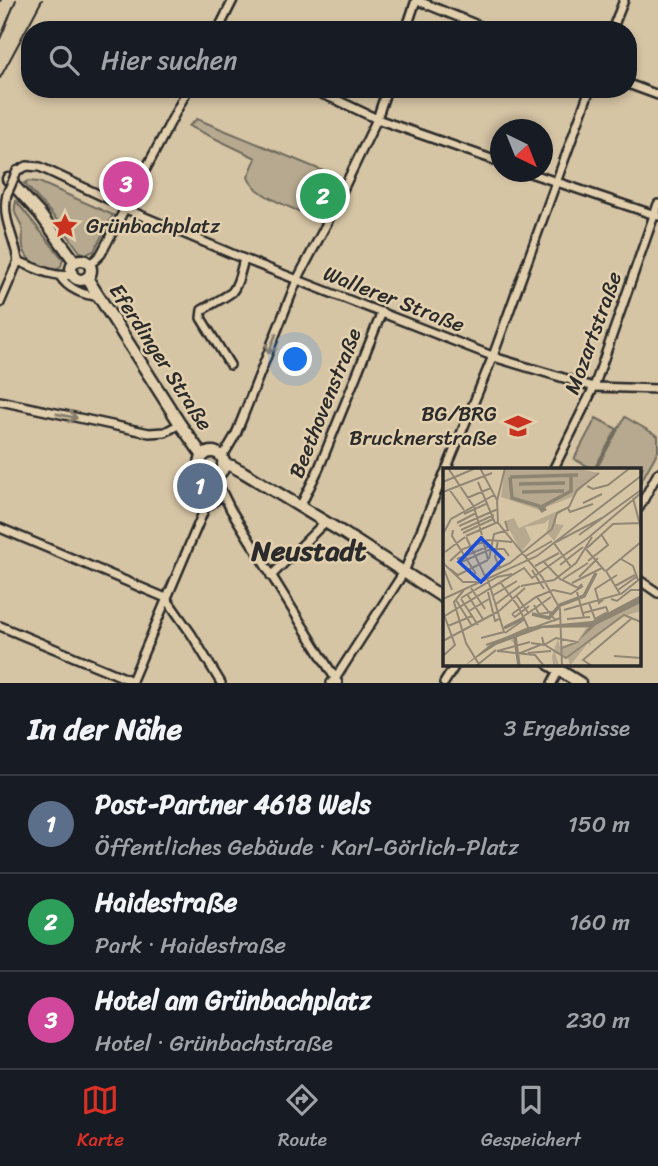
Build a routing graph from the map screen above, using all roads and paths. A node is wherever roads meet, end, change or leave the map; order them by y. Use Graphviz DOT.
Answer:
graph roads {
  1 [pos="233,0"];
  2 [pos="416,0"];
  3 [pos="624,0"];
  4 [pos="222,21"];
  5 [pos="410,21"];
  6 [pos="468,21"];
  7 [pos="616,21"];
  8 [pos="637,87"];
  9 [pos="658,95"];
  10 [pos="183,98"];
  11 [pos="332,98"];
  12 [pos="384,98"];
  13 [pos="587,98"];
  14 [pos="377,119"];
  15 [pos="490,159"];
  16 [pos="8,179"];
  17 [pos="553,181"];
  18 [pos="556,182"];
  19 [pos="658,204"];
  20 [pos="126,209"];
  21 [pos="656,215"];
  22 [pos="244,259"];
  23 [pos="18,261"];
  24 [pos="75,262"];
  25 [pos="89,264"];
  26 [pos="66,276"];
  27 [pos="87,278"];
  28 [pos="297,280"];
  29 [pos="98,296"];
  30 [pos="0,303"];
  31 [pos="382,312"];
  32 [pos="493,356"];
  33 [pos="230,365"];
  34 [pos="594,387"];
  35 [pos="658,389"];
  36 [pos="0,401"];
  37 [pos="180,424"];
  38 [pos="203,456"];
  39 [pos="222,460"];
  40 [pos="447,468"];
  41 [pos="554,468"];
  42 [pos="658,473"];
  43 [pos="215,476"];
  44 [pos="443,477"];
  45 [pos="223,495"];
  46 [pos="640,506"];
  47 [pos="300,507"];
  48 [pos="325,522"];
  49 [pos="0,528"];
  50 [pos="404,572"];
  51 [pos="271,576"];
  52 [pos="640,581"];
  53 [pos="658,593"];
  54 [pos="443,597"];
  55 [pos="166,598"];
  56 [pos="0,626"];
  57 [pos="455,666"];
  58 [pos="561,667"];
  59 [pos="131,682"];
  60 [pos="335,682"];
  61 [pos="221,683"];
  62 [pos="444,683"];
  63 [pos="552,683"];
  64 [pos="580,683"];
  1 -- 4 [label="street"];
  2 -- 5 [label="street"];
  2 -- 6 [label="street"];
  3 -- 7 [label="street"];
  8 -- 9 [label="street"];
  10 -- 20 [label="street"];
  11 -- 14 [label="street"];
  12 -- 14 [label="street"];
  13 -- 18 [label="street"];
  14 -- 15 [label="street"];
  14 -- 28 [label="street"];
  16 -- 24 [label="main road"];
  17 -- 18 [label="street"];
  18 -- 21 [label="street"];
  18 -- 32 [label="street"];
  19 -- 21 [label="street, Mozartstraße"];
  20 -- 22 [label="street, Wallerer Straße"];
  20 -- 23 [label="street, bridge"];
  20 -- 25 [label="street"];
  21 -- 34 [label="street, Mozartstraße"];
  22 -- 28 [label="street, Wallerer Straße"];
  22 -- 33 [label="street"];
  23 -- 26 [label="street"];
  23 -- 30 [label="street"];
  24 -- 25 [label="main road"];
  24 -- 26 [label="main road"];
  25 -- 27 [label="main road"];
  26 -- 27 [label="main road"];
  26 -- 29 [label="street"];
  27 -- 29 [label="main road, Eferdinger Straße"];
  28 -- 31 [label="street, Wallerer Straße"];
  28 -- 39 [label="street, one-way"];
  29 -- 37 [label="main road, Eferdinger Straße"];
  31 -- 32 [label="street, Wallerer Straße"];
  31 -- 47 [label="street, Beethovenstraße"];
  32 -- 34 [label="street, Wallerer Straße"];
  32 -- 40 [label="street"];
  34 -- 35 [label="street, Wallerer Straße"];
  34 -- 41 [label="street, Mozartstraße"];
  36 -- 37 [label="street, one-way"];
  37 -- 38 [label="main road, Eferdinger Straße"];
  38 -- 39 [label="main road"];
  38 -- 43 [label="main road"];
  39 -- 43 [label="main road"];
  39 -- 47 [label="main road"];
  42 -- 46 [label="street"];
  43 -- 45 [label="street"];
  44 -- 50 [label="street"];
  45 -- 51 [label="street"];
  45 -- 55 [label="street"];
  47 -- 48 [label="main road"];
  48 -- 50 [label="main road"];
  48 -- 51 [label="street"];
  49 -- 55 [label="street"];
  50 -- 54 [label="main road"];
  50 -- 60 [label="street"];
  51 -- 60 [label="street"];
  52 -- 53 [label="street"];
  55 -- 59 [label="street"];
  55 -- 61 [label="street"];
  56 -- 59 [label="street"];
  57 -- 62 [label="street"];
  58 -- 63 [label="street"];
  58 -- 64 [label="main road"];
}
